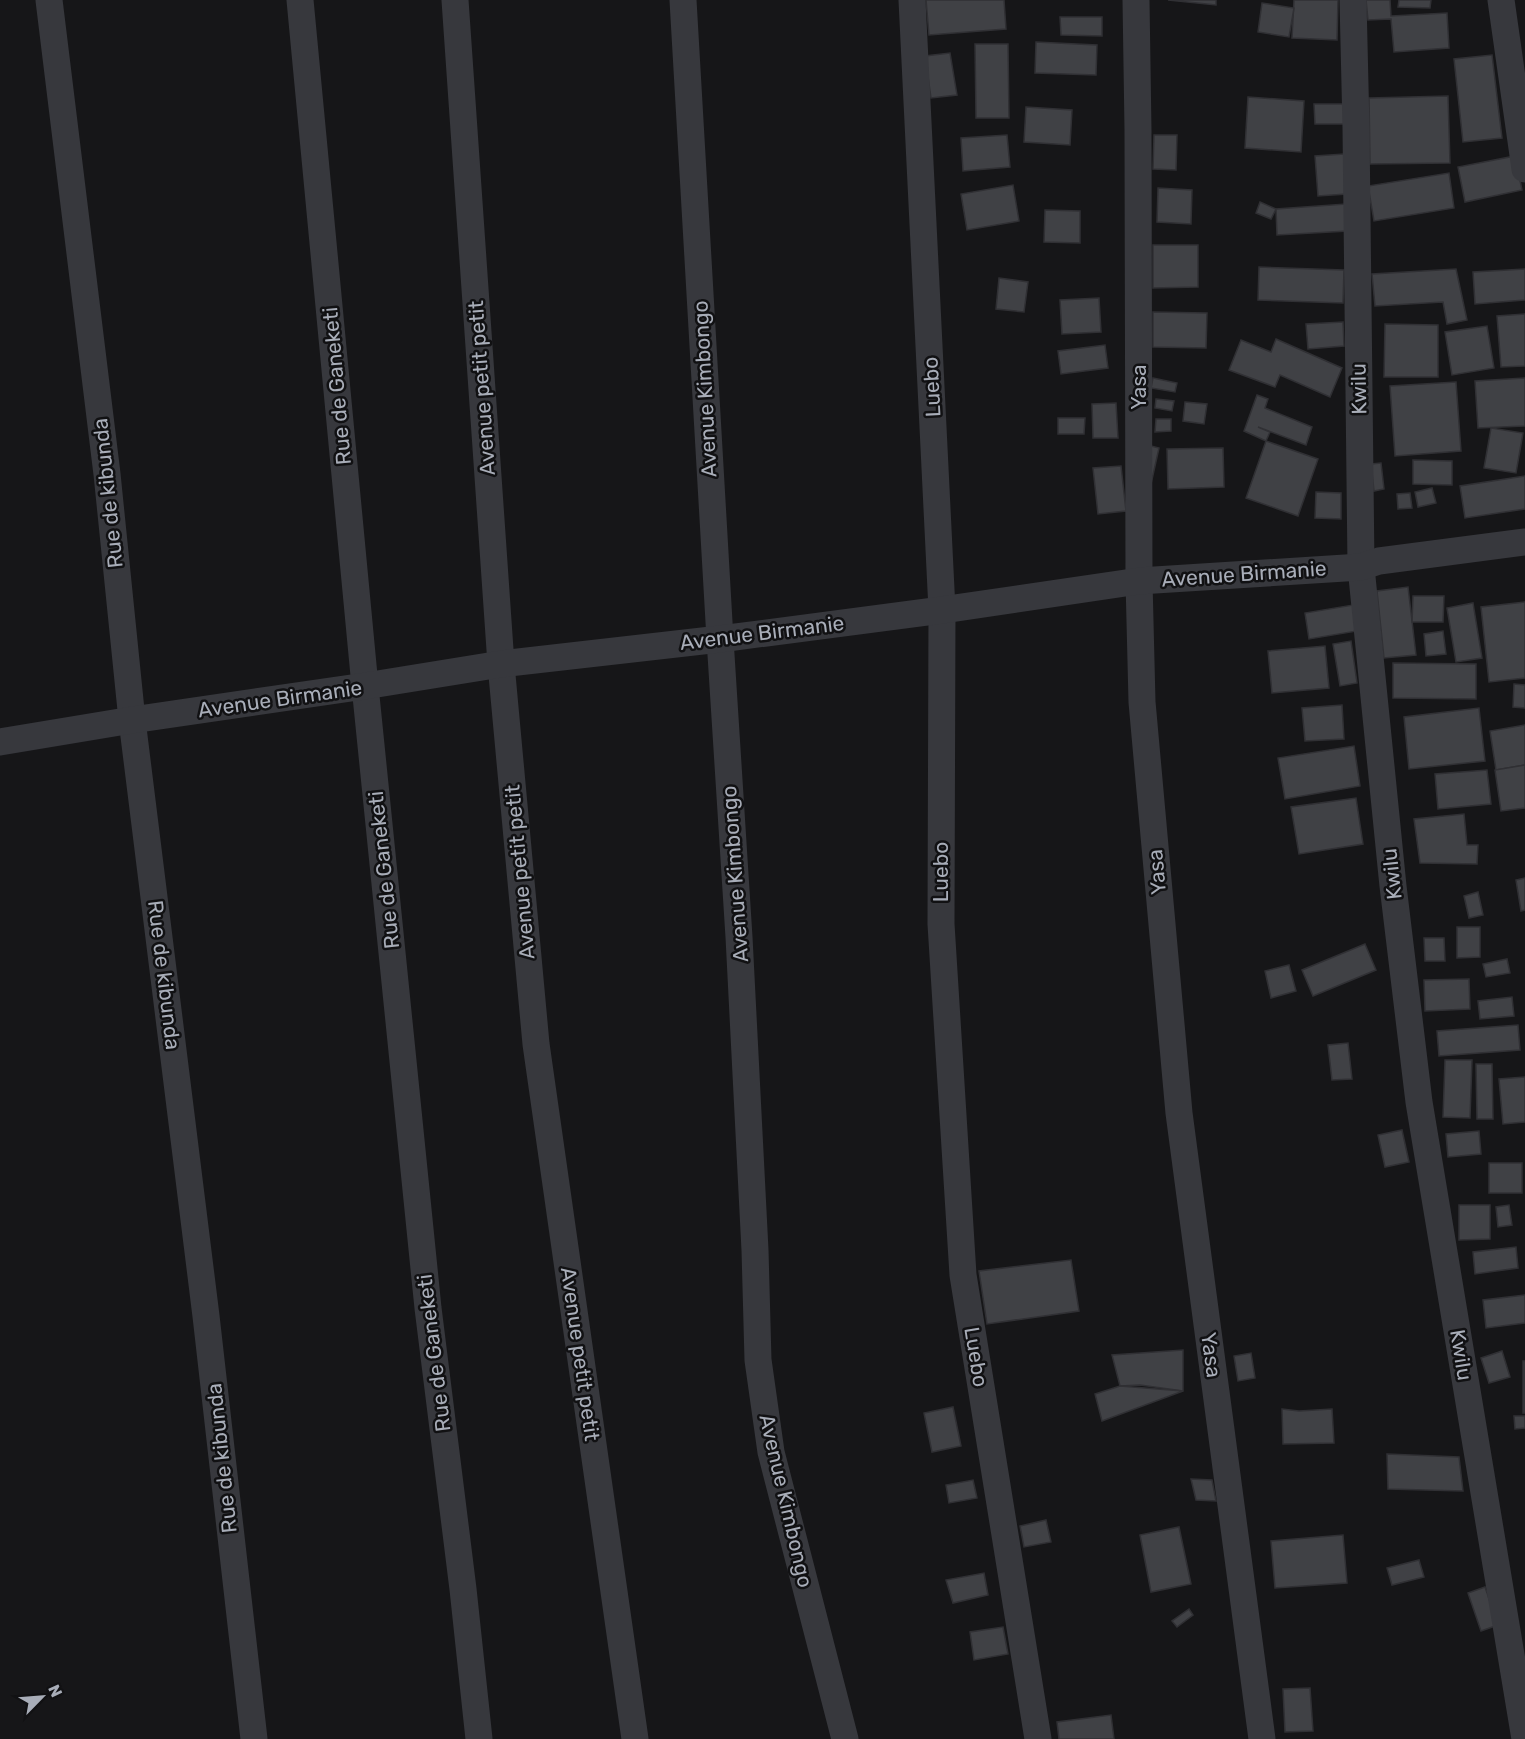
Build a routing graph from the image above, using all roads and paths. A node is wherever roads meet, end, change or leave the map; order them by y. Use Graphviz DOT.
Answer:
graph roads {
  1 [pos="49,0"];
  2 [pos="300,0"];
  3 [pos="454,0"];
  4 [pos="683,0"];
  5 [pos="912,0"];
  6 [pos="1136,0"];
  7 [pos="1353,0"];
  8 [pos="1501,0"];
  9 [pos="1525,169"];
  10 [pos="1525,542"];
  11 [pos="1362,567"];
  12 [pos="1139,581"];
  13 [pos="942,610"];
  14 [pos="720,639"];
  15 [pos="501,664"];
  16 [pos="365,686"];
  17 [pos="132,720"];
  18 [pos="0,742"];
  19 [pos="254,1739"];
  20 [pos="479,1739"];
  21 [pos="635,1739"];
  22 [pos="845,1739"];
  23 [pos="1038,1739"];
  24 [pos="1262,1739"];
  25 [pos="1525,1739"];
  1 -- 17 [label="street, Rue de kibunda"];
  2 -- 16 [label="street, Rue de Ganeketi"];
  3 -- 15 [label="street, Avenue petit petit"];
  4 -- 14 [label="street, Avenue Kimbongo"];
  5 -- 13 [label="street, Luebo"];
  6 -- 12 [label="street, Yasa"];
  7 -- 11 [label="street, Kwilu"];
  8 -- 9 [label="street"];
  10 -- 11 [label="street, Avenue Birmanie"];
  11 -- 12 [label="street, Avenue Birmanie"];
  11 -- 25 [label="street, Kwilu"];
  12 -- 13 [label="street, Avenue Birmanie"];
  12 -- 24 [label="street, Yasa"];
  13 -- 14 [label="street, Avenue Birmanie"];
  13 -- 23 [label="street, Luebo"];
  14 -- 15 [label="street, Avenue Birmanie"];
  14 -- 22 [label="street, Avenue Kimbongo"];
  15 -- 16 [label="street, Avenue Birmanie"];
  15 -- 21 [label="street, Avenue petit petit"];
  16 -- 17 [label="street, Avenue Birmanie"];
  16 -- 20 [label="street, Rue de Ganeketi"];
  17 -- 18 [label="street, Avenue Birmanie"];
  17 -- 19 [label="street, Rue de kibunda"];
}
